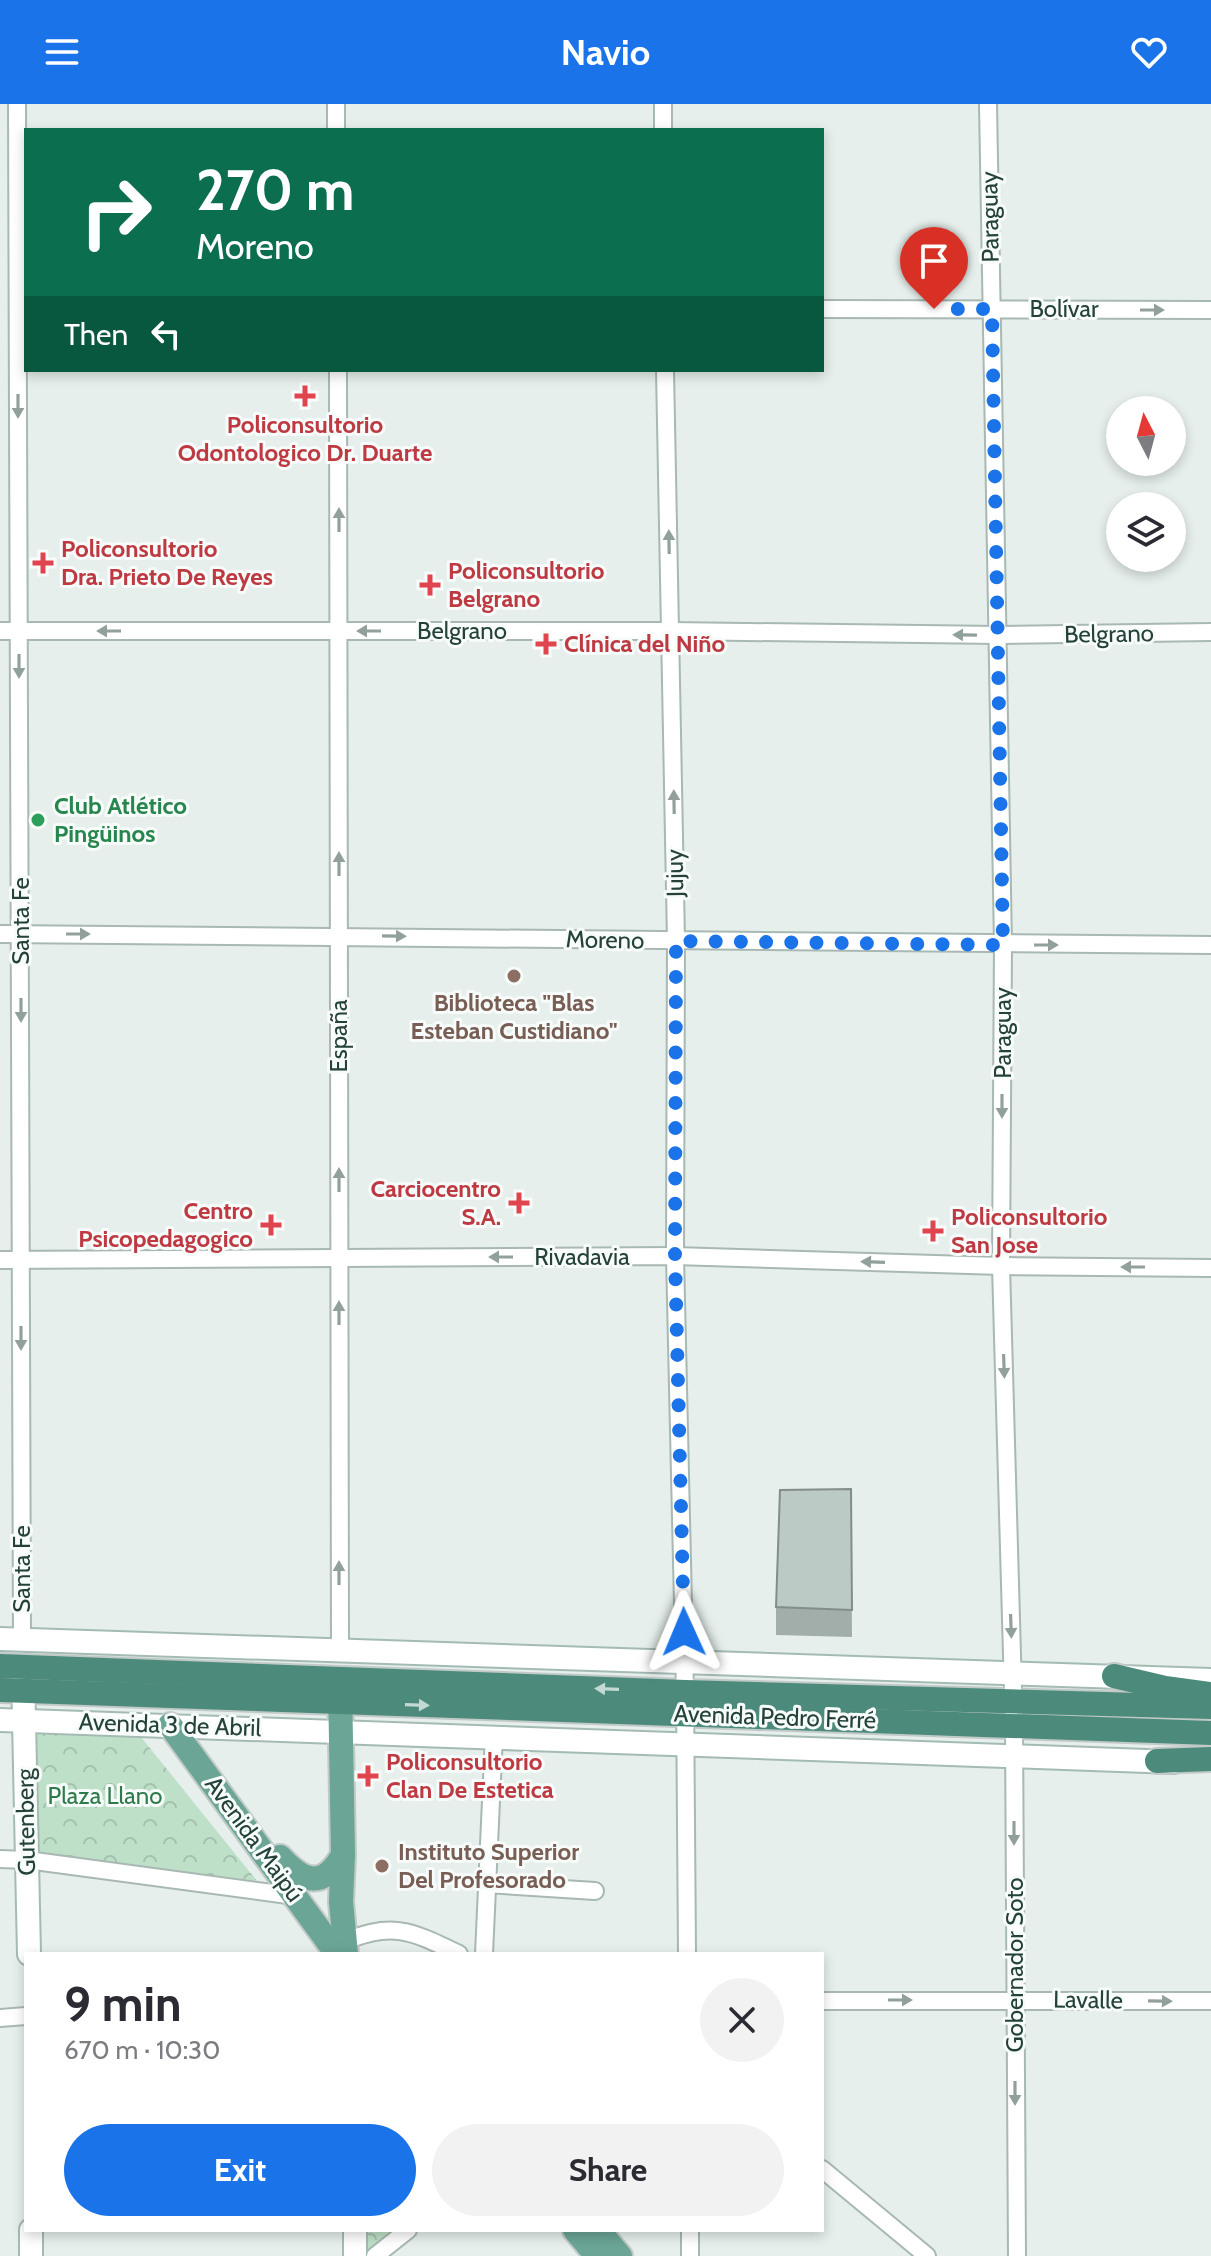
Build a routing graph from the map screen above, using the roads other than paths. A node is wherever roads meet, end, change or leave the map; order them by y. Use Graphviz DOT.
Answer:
graph roads {
  1 [pos="17,104"];
  2 [pos="336,104"];
  3 [pos="663,104"];
  4 [pos="988,104"];
  5 [pos="336,128"];
  6 [pos="663,128"];
  7 [pos="0,302"];
  8 [pos="22,302"];
  9 [pos="824,309"];
  10 [pos="992,309"];
  11 [pos="1211,310"];
  12 [pos="338,372"];
  13 [pos="665,372"];
  14 [pos="0,631"];
  15 [pos="19,631"];
  16 [pos="340,631"];
  17 [pos="671,631"];
  18 [pos="1211,632"];
  19 [pos="999,635"];
  20 [pos="0,934"];
  21 [pos="21,934"];
  22 [pos="339,935"];
  23 [pos="676,941"];
  24 [pos="1003,945"];
  25 [pos="1211,945"];
  26 [pos="675,1256"];
  27 [pos="339,1258"];
  28 [pos="0,1260"];
  29 [pos="21,1260"];
  30 [pos="1001,1266"];
  31 [pos="1211,1268"];
  32 [pos="11,1640"];
  33 [pos="340,1651"];
  34 [pos="685,1664"];
  35 [pos="1012,1674"];
  36 [pos="1114,1676"];
  37 [pos="12,1679"];
  38 [pos="1211,1680"];
  39 [pos="340,1690"];
  40 [pos="1211,1694"];
  41 [pos="685,1703"];
  42 [pos="1211,1707"];
  43 [pos="1014,1714"];
  44 [pos="0,1720"];
  45 [pos="23,1721"];
  46 [pos="170,1725"];
  47 [pos="340,1730"];
  48 [pos="1211,1733"];
  49 [pos="494,1735"];
  50 [pos="685,1743"];
  51 [pos="1014,1755"];
  52 [pos="1157,1761"];
  53 [pos="1211,1761"];
  54 [pos="214,1785"];
  55 [pos="343,1855"];
  56 [pos="0,1859"];
  57 [pos="27,1860"];
  58 [pos="486,1884"];
  59 [pos="595,1891"];
  60 [pos="295,1896"];
  61 [pos="344,1950"];
  62 [pos="29,1952"];
  63 [pos="454,1952"];
  64 [pos="484,1952"];
  65 [pos="687,1952"];
  66 [pos="1015,1999"];
  67 [pos="824,2001"];
  68 [pos="1211,2001"];
  69 [pos="24,2016"];
  70 [pos="0,2018"];
  71 [pos="824,2171"];
  72 [pos="31,2232"];
  73 [pos="355,2232"];
  74 [pos="405,2232"];
  75 [pos="577,2232"];
  76 [pos="600,2232"];
  77 [pos="690,2232"];
  78 [pos="31,2256"];
  79 [pos="355,2256"];
  80 [pos="375,2256"];
  81 [pos="597,2256"];
  82 [pos="620,2256"];
  83 [pos="690,2256"];
  84 [pos="927,2256"];
  85 [pos="1017,2256"];
  1 -- 8 [label="street, Santa Fe"];
  2 -- 5 [label="street"];
  3 -- 6 [label="street"];
  4 -- 10 [label="street, Paraguay"];
  7 -- 8 [label="street"];
  8 -- 15 [label="street, Santa Fe, one-way"];
  9 -- 10 [label="street, Bolívar"];
  10 -- 11 [label="street, Bolívar, one-way"];
  10 -- 19 [label="street, Paraguay"];
  16 -- 12 [label="street, España, one-way"];
  17 -- 13 [label="street, Jujuy, one-way"];
  14 -- 15 [label="street, Belgrano"];
  16 -- 15 [label="street, Belgrano, one-way"];
  15 -- 21 [label="street, Santa Fe, one-way"];
  17 -- 16 [label="street, Belgrano, one-way"];
  22 -- 16 [label="street, España, one-way"];
  19 -- 17 [label="street, Belgrano, one-way"];
  23 -- 17 [label="street, Jujuy, one-way"];
  18 -- 19 [label="street, Belgrano"];
  19 -- 24 [label="street, Paraguay"];
  20 -- 21 [label="street, Moreno"];
  21 -- 22 [label="street, Moreno, one-way"];
  21 -- 29 [label="street, Santa Fe, one-way"];
  22 -- 23 [label="street, Moreno, one-way"];
  27 -- 22 [label="street, España, one-way"];
  23 -- 24 [label="street, Moreno"];
  23 -- 26 [label="street, Jujuy"];
  24 -- 25 [label="street, Moreno, one-way"];
  24 -- 30 [label="street, Paraguay, one-way"];
  26 -- 27 [label="street, Rivadavia, one-way"];
  30 -- 26 [label="street, Rivadavia, one-way"];
  26 -- 34 [label="street, Jujuy"];
  27 -- 29 [label="street, Rivadavia"];
  33 -- 27 [label="street, España, one-way"];
  28 -- 29 [label="street, Rivadavia"];
  29 -- 32 [label="street, Santa Fe, one-way"];
  31 -- 30 [label="street, Rivadavia, one-way"];
  30 -- 35 [label="street, Paraguay, one-way"];
  32 -- 33 [label="main road"];
  32 -- 37 [label="main road, Santa Fe"];
  33 -- 34 [label="main road, Avenida Pedro Ferré"];
  33 -- 39 [label="main road, España"];
  34 -- 35 [label="main road, Avenida Pedro Ferré"];
  34 -- 41 [label="street, Jujuy"];
  35 -- 36 [label="main road, Avenida Pedro Ferré"];
  35 -- 43 [label="street, Gobernador Soto"];
  36 -- 38 [label="main road, Avenida Pedro Ferré"];
  36 -- 40 [label="highway"];
  37 -- 39 [label="highway, Avenida 3 de Abril"];
  37 -- 45 [label="main road, Gutenberg"];
  39 -- 41 [label="highway, Avenida Pedro Ferré"];
  39 -- 47 [label="main road"];
  41 -- 43 [label="highway, Avenida Pedro Ferré"];
  41 -- 50 [label="street, Jujuy"];
  42 -- 43 [label="highway, Avenida Pedro Ferré"];
  43 -- 48 [label="highway, Avenida Pedro Ferré"];
  43 -- 51 [label="street, Gobernador Soto"];
  44 -- 45 [label="main road, Avenida 3 de Abril"];
  45 -- 46 [label="main road, Avenida 3 de Abril"];
  45 -- 57 [label="main road, Gutenberg"];
  46 -- 47 [label="main road, Avenida 3 de Abril"];
  46 -- 54 [label="main road, Avenida Maipú"];
  47 -- 49 [label="main road, Avenida Pedro Ferré"];
  47 -- 55 [label="main road"];
  49 -- 50 [label="main road, Avenida Pedro Ferré"];
  49 -- 58 [label="street"];
  50 -- 51 [label="main road, Avenida Pedro Ferré"];
  50 -- 65 [label="street, Jujuy"];
  51 -- 52 [label="main road, Avenida Pedro Ferré"];
  51 -- 66 [label="street, Gobernador Soto, one-way"];
  52 -- 53 [label="highway"];
  54 -- 55 [label="main road"];
  54 -- 60 [label="main road, Avenida Maipú"];
  55 -- 61 [label="main road"];
  56 -- 57 [label="street"];
  57 -- 60 [label="street"];
  57 -- 62 [label="main road, Gutenberg"];
  58 -- 59 [label="street"];
  58 -- 64 [label="street"];
  60 -- 61 [label="main road, Avenida Maipú"];
  61 -- 63 [label="street"];
  67 -- 66 [label="street, Lavalle, one-way"];
  66 -- 68 [label="street, Lavalle, one-way"];
  66 -- 85 [label="street, Gobernador Soto, one-way"];
  69 -- 70 [label="street"];
  71 -- 84 [label="street"];
  72 -- 78 [label="main road"];
  73 -- 79 [label="main road"];
  74 -- 80 [label="street"];
  75 -- 81 [label="main road"];
  76 -- 82 [label="main road"];
  77 -- 83 [label="street"];
}
